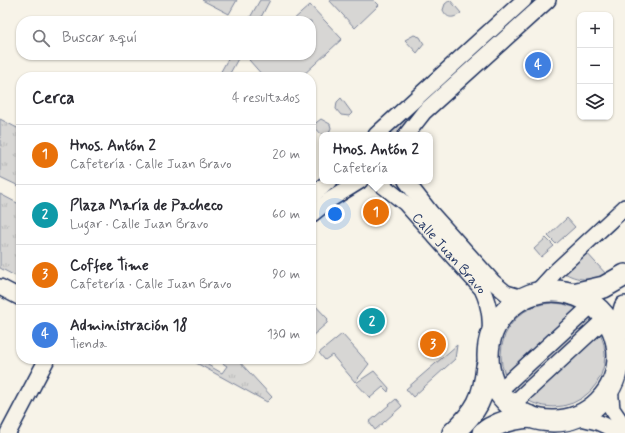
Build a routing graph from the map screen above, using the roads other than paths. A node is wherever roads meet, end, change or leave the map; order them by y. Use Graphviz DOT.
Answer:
graph roads {
  1 [pos="524,0"];
  2 [pos="548,0"];
  3 [pos="379,132"];
  4 [pos="408,132"];
  5 [pos="326,184"];
  6 [pos="355,184"];
  7 [pos="381,184"];
  8 [pos="408,184"];
  9 [pos="316,193"];
  10 [pos="625,207"];
  11 [pos="316,211"];
  12 [pos="625,276"];
  13 [pos="0,287"];
  14 [pos="573,294"];
  15 [pos="16,295"];
  16 [pos="529,296"];
  17 [pos="625,307"];
  18 [pos="599,311"];
  19 [pos="616,339"];
  20 [pos="489,351"];
  21 [pos="44,364"];
  22 [pos="610,387"];
  23 [pos="505,398"];
  24 [pos="531,417"];
  25 [pos="575,417"];
  26 [pos="625,428"];
  27 [pos="8,433"];
  28 [pos="453,433"];
  29 [pos="483,433"];
  30 [pos="616,433"];
  1 -- 3 [label="street"];
  2 -- 4 [label="street"];
  5 -- 9 [label="street"];
  6 -- 11 [label="street"];
  7 -- 20 [label="street, Calle Juan Bravo"];
  8 -- 16 [label="street, Calle Juan Bravo"];
  10 -- 16 [label="street"];
  12 -- 14 [label="main road"];
  13 -- 15 [label="street"];
  14 -- 16 [label="main road"];
  14 -- 18 [label="main road"];
  16 -- 20 [label="main road"];
  17 -- 19 [label="main road"];
  18 -- 19 [label="main road"];
  18 -- 23 [label="street"];
  19 -- 22 [label="main road"];
  20 -- 23 [label="main road"];
  20 -- 28 [label="main road"];
  21 -- 27 [label="street"];
  22 -- 25 [label="main road"];
  22 -- 26 [label="street"];
  23 -- 24 [label="main road"];
  24 -- 25 [label="main road"];
  24 -- 29 [label="main road"];
  25 -- 30 [label="street"];
}
